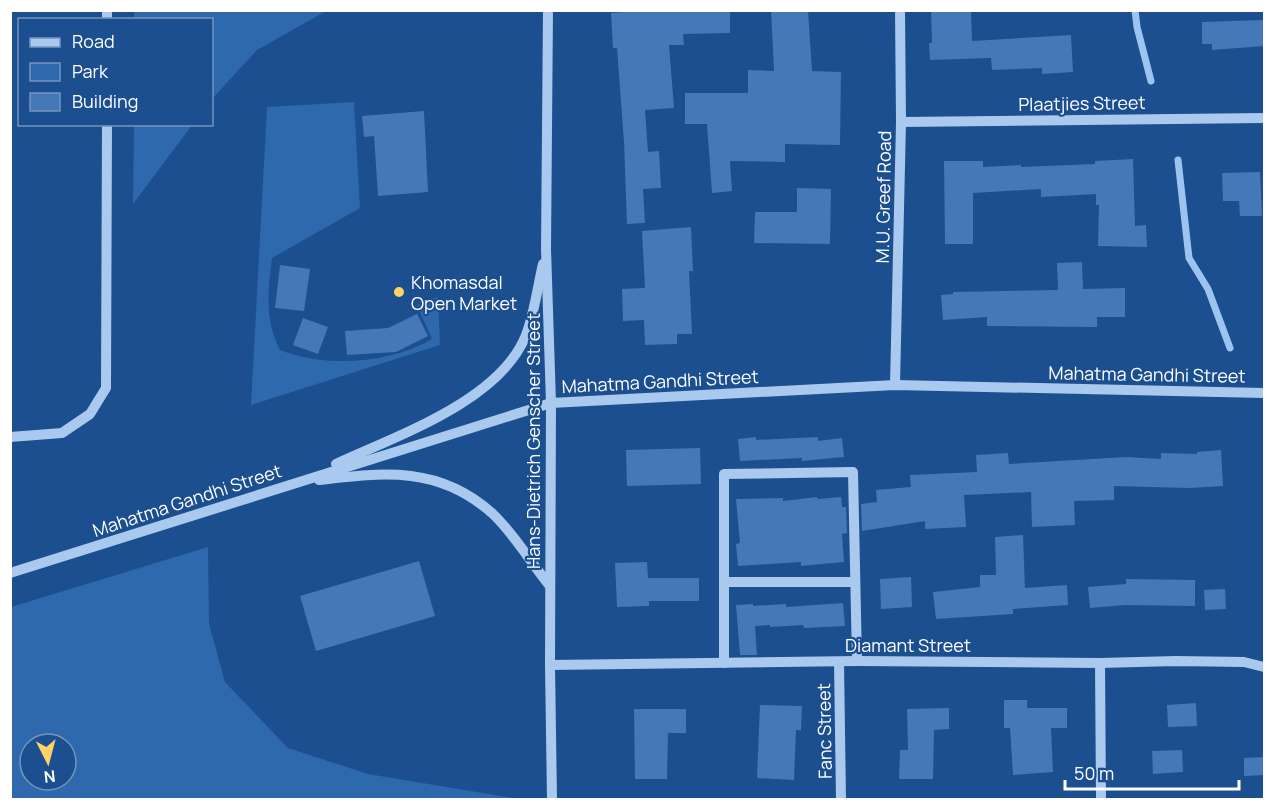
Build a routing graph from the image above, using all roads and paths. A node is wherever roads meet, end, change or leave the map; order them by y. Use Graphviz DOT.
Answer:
graph roads {
  1 [pos="548,10"];
  2 [pos="900,10"];
  3 [pos="1264,118"];
  4 [pos="901,122"];
  5 [pos="107,126"];
  6 [pos="546,249"];
  7 [pos="895,385"];
  8 [pos="1264,393"];
  9 [pos="551,403"];
  10 [pos="10,437"];
  11 [pos="295,482"];
  12 [pos="10,573"];
  13 [pos="724,582"];
  14 [pos="855,582"];
  15 [pos="550,586"];
  16 [pos="857,661"];
  17 [pos="839,662"];
  18 [pos="724,663"];
  19 [pos="1100,663"];
  20 [pos="550,665"];
  21 [pos="1264,667"];
  22 [pos="552,800"];
  23 [pos="841,800"];
  24 [pos="1101,800"];
  1 -- 6 [label="street, Hans-Dietrich Genscher Street"];
  2 -- 4 [label="street, M.U. Greef Road"];
  3 -- 4 [label="street, Plaatjies Street"];
  4 -- 7 [label="street, M.U. Greef Road"];
  5 -- 10 [label="street"];
  6 -- 9 [label="street, Hans-Dietrich Genscher Street"];
  6 -- 11 [label="street"];
  7 -- 8 [label="street, Mahatma Gandhi Street"];
  7 -- 9 [label="street, Mahatma Gandhi Street"];
  9 -- 11 [label="street, Mahatma Gandhi Street"];
  9 -- 15 [label="street, Hans-Dietrich Genscher Street"];
  11 -- 12 [label="street, Mahatma Gandhi Street"];
  11 -- 15 [label="street"];
  13 -- 14 [label="street"];
  13 -- 14 [label="street"];
  13 -- 18 [label="street"];
  14 -- 16 [label="street"];
  15 -- 20 [label="street, Hans-Dietrich Genscher Street"];
  16 -- 17 [label="street, Diamant Street"];
  16 -- 19 [label="street, Diamant Street"];
  17 -- 18 [label="street, Diamant Street"];
  17 -- 23 [label="street, Fanc Street"];
  18 -- 20 [label="street, Diamant Street"];
  19 -- 21 [label="street, Diamant Street"];
  19 -- 24 [label="street"];
  20 -- 22 [label="street, Hans-Dietrich Genscher Street"];
}
